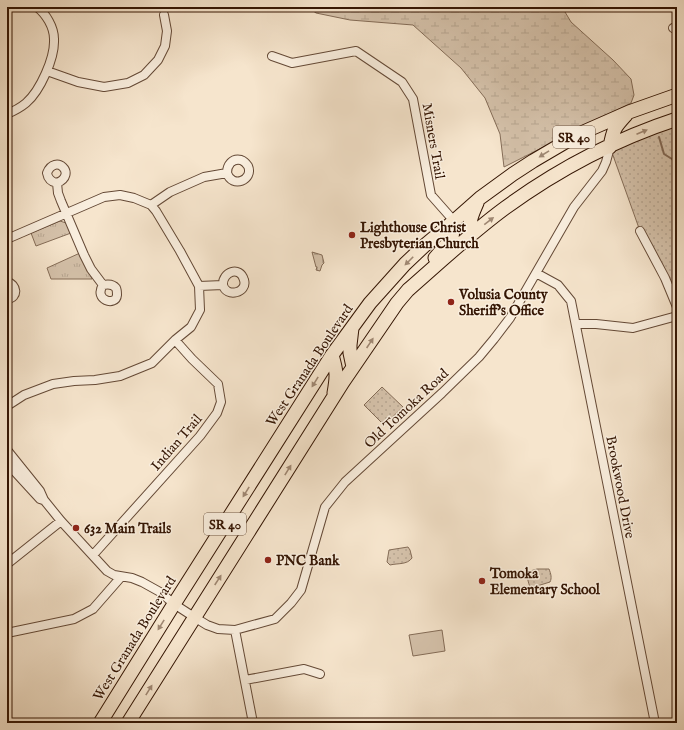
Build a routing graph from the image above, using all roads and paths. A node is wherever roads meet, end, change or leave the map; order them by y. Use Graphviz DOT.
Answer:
graph roads {
  1 [pos="37,7"];
  2 [pos="164,15"];
  3 [pos="272,56"];
  4 [pos="46,71"];
  5 [pos="677,95"];
  6 [pos="629,112"];
  7 [pos="7,114"];
  8 [pos="677,119"];
  9 [pos="610,147"];
  10 [pos="226,173"];
  11 [pos="57,182"];
  12 [pos="480,198"];
  13 [pos="151,205"];
  14 [pos="66,214"];
  15 [pos="454,221"];
  16 [pos="640,231"];
  17 [pos="471,235"];
  18 [pos="7,239"];
  19 [pos="536,273"];
  20 [pos="7,282"];
  21 [pos="104,285"];
  22 [pos="223,285"];
  23 [pos="199,286"];
  24 [pos="408,290"];
  25 [pos="7,299"];
  26 [pos="677,307"];
  27 [pos="677,316"];
  28 [pos="576,324"];
  29 [pos="352,326"];
  30 [pos="175,340"];
  31 [pos="332,355"];
  32 [pos="353,368"];
  33 [pos="332,399"];
  34 [pos="7,406"];
  35 [pos="7,450"];
  36 [pos="7,463"];
  37 [pos="44,500"];
  38 [pos="61,521"];
  39 [pos="93,555"];
  40 [pos="7,564"];
  41 [pos="121,576"];
  42 [pos="174,604"];
  43 [pos="194,618"];
  44 [pos="235,630"];
  45 [pos="7,633"];
  46 [pos="320,674"];
  47 [pos="245,680"];
  48 [pos="100,723"];
  49 [pos="128,723"];
  50 [pos="253,723"];
  51 [pos="655,723"];
  1 -- 4 [label="street"];
  2 -- 4 [label="street"];
  3 -- 15 [label="street, Misners Trail"];
  4 -- 7 [label="street"];
  5 -- 6 [label="main road, West Granada Boulevard / SR 40"];
  6 -- 9 [label="main road"];
  6 -- 12 [label="main road, West Granada Boulevard / SR 40, one-way"];
  9 -- 8 [label="main road, SR 40, one-way"];
  17 -- 9 [label="main road, SR 40, one-way"];
  9 -- 19 [label="street, Old Tomoka Road"];
  10 -- 13 [label="street"];
  11 -- 14 [label="street"];
  12 -- 15 [label="main road, West Granada Boulevard / SR 40"];
  12 -- 17 [label="main road"];
  13 -- 14 [label="street"];
  13 -- 23 [label="street"];
  14 -- 18 [label="street"];
  14 -- 21 [label="street"];
  15 -- 24 [label="main road"];
  15 -- 29 [label="main road, West Granada Boulevard / SR 40, one-way"];
  16 -- 26 [label="street"];
  17 -- 24 [label="main road, SR 40"];
  19 -- 28 [label="street, Brookwood Drive"];
  19 -- 44 [label="street, Old Tomoka Road"];
  20 -- 25 [label="street"];
  22 -- 23 [label="street"];
  23 -- 30 [label="street"];
  32 -- 24 [label="main road, SR 40, one-way"];
  27 -- 28 [label="street"];
  28 -- 51 [label="street, Brookwood Drive"];
  29 -- 31 [label="main road, West Granada Boulevard / SR 40"];
  29 -- 32 [label="main road"];
  30 -- 34 [label="street"];
  30 -- 39 [label="street, Indian Trail"];
  31 -- 33 [label="main road"];
  31 -- 42 [label="main road, West Granada Boulevard / SR 40, one-way"];
  32 -- 33 [label="main road, SR 40"];
  43 -- 33 [label="main road, SR 40, one-way"];
  35 -- 37 [label="street"];
  36 -- 37 [label="street"];
  37 -- 38 [label="street, Old Tomoka Road"];
  38 -- 39 [label="street, Old Tomoka Road"];
  38 -- 40 [label="street"];
  39 -- 41 [label="street, Old Tomoka Road"];
  41 -- 42 [label="street, Old Tomoka Road"];
  41 -- 45 [label="street"];
  42 -- 43 [label="street, Old Tomoka Road"];
  42 -- 48 [label="main road, West Granada Boulevard / SR 40, one-way"];
  43 -- 44 [label="street, Old Tomoka Road"];
  49 -- 43 [label="main road, SR 40, one-way"];
  44 -- 47 [label="street"];
  46 -- 47 [label="street"];
  47 -- 50 [label="street"];
}
